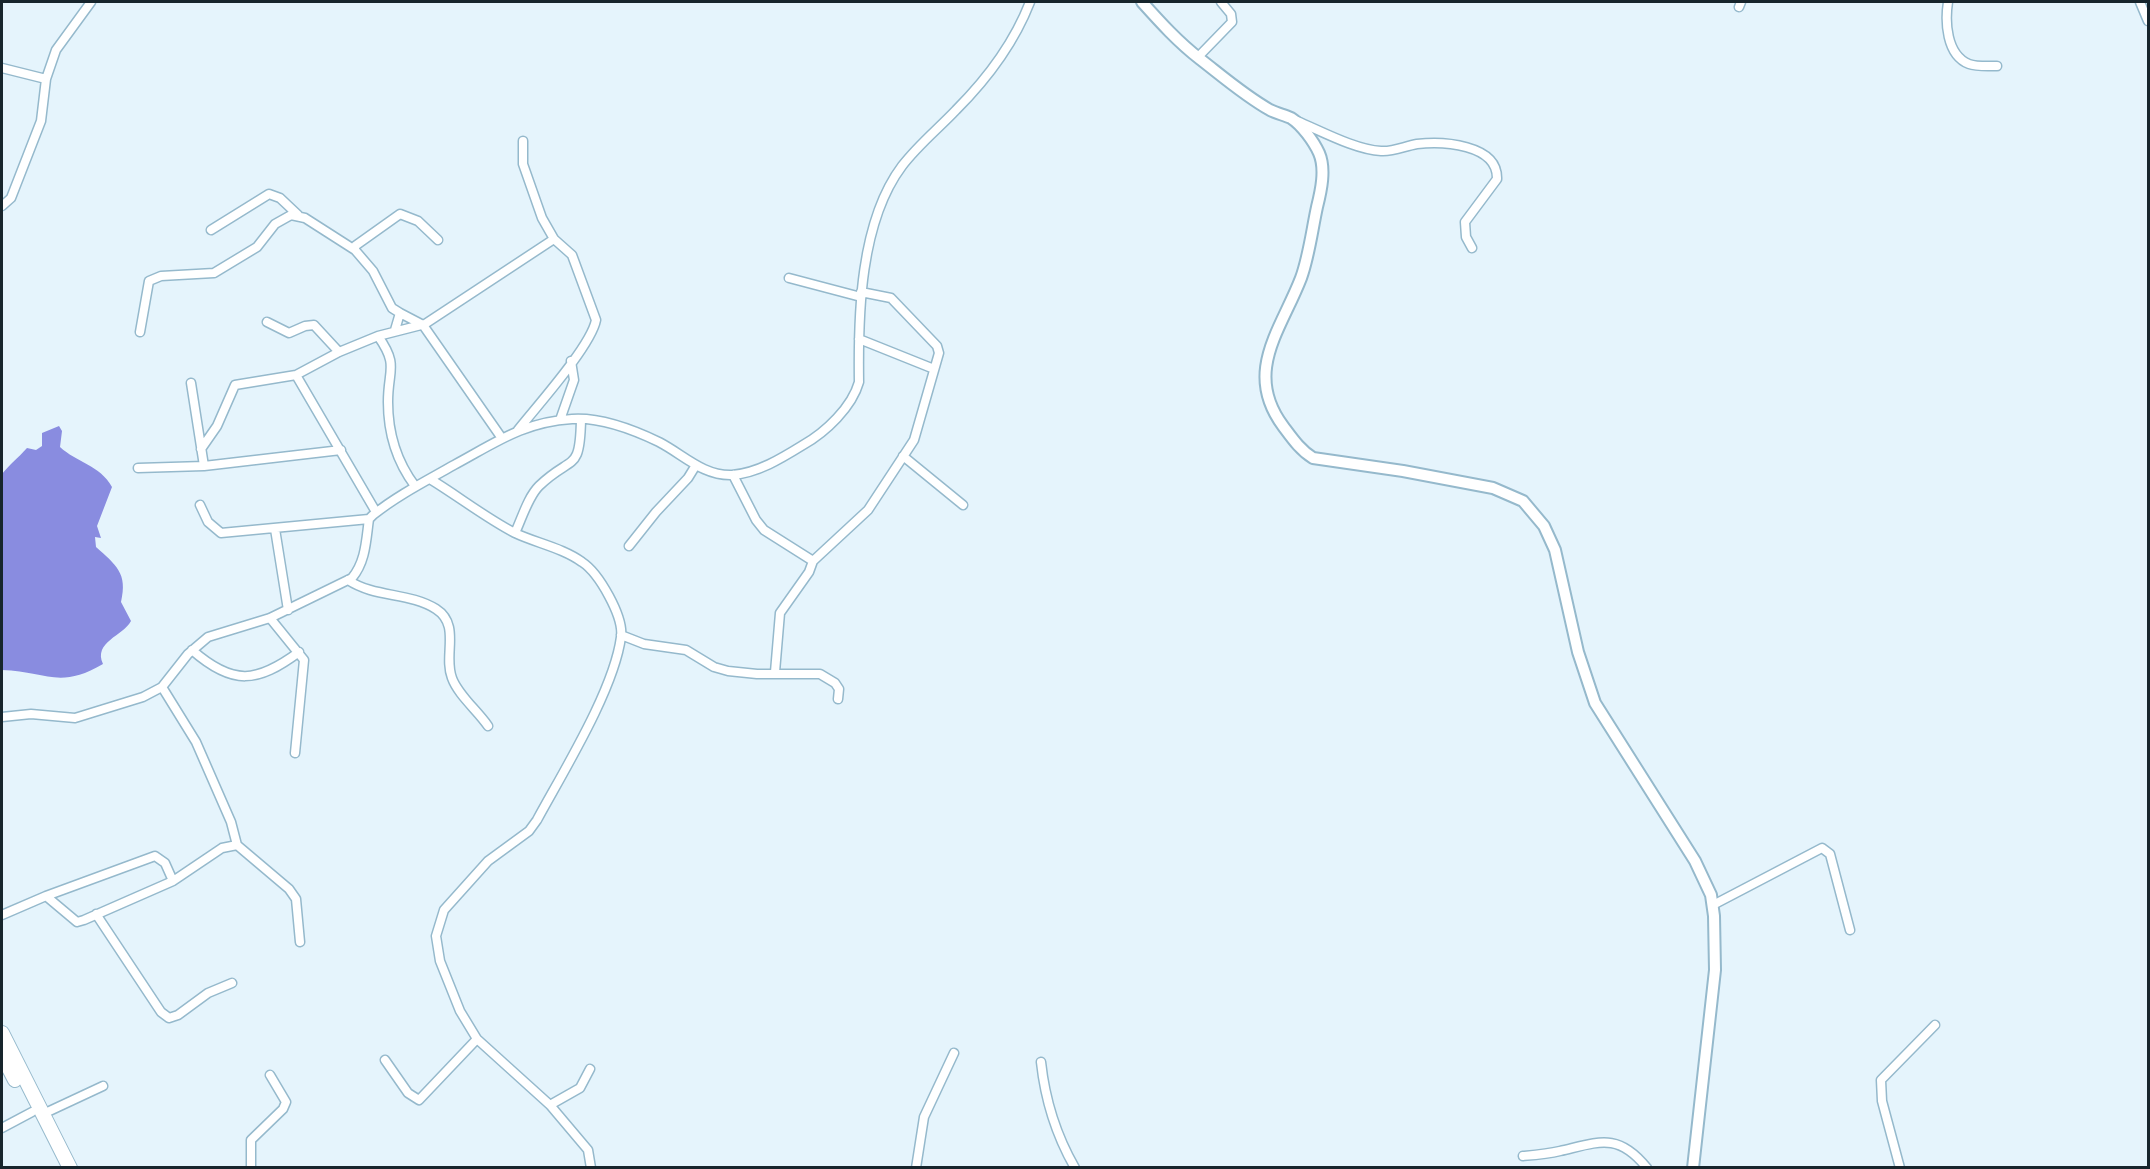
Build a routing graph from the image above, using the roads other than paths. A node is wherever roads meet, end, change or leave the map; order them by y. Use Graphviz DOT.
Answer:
graph roads {
  1 [pos="91,2"];
  2 [pos="1030,2"];
  3 [pos="1142,2"];
  4 [pos="1221,2"];
  5 [pos="1948,2"];
  6 [pos="2140,2"];
  7 [pos="2148,21"];
  8 [pos="1198,57"];
  9 [pos="1997,66"];
  10 [pos="2,68"];
  11 [pos="46,79"];
  12 [pos="1292,119"];
  13 [pos="523,141"];
  14 [pos="2,206"];
  15 [pos="298,215"];
  16 [pos="211,230"];
  17 [pos="554,239"];
  18 [pos="438,240"];
  19 [pos="1472,248"];
  20 [pos="356,250"];
  21 [pos="789,278"];
  22 [pos="861,294"];
  23 [pos="400,313"];
  24 [pos="267,322"];
  25 [pos="423,325"];
  26 [pos="395,330"];
  27 [pos="140,332"];
  28 [pos="378,336"];
  29 [pos="859,339"];
  30 [pos="339,352"];
  31 [pos="571,361"];
  32 [pos="934,369"];
  33 [pos="296,375"];
  34 [pos="191,383"];
  35 [pos="581,419"];
  36 [pos="560,420"];
  37 [pos="518,430"];
  38 [pos="501,437"];
  39 [pos="201,449"];
  40 [pos="342,450"];
  41 [pos="903,456"];
  42 [pos="696,465"];
  43 [pos="204,466"];
  44 [pos="138,468"];
  45 [pos="734,475"];
  46 [pos="430,478"];
  47 [pos="415,486"];
  48 [pos="200,505"];
  49 [pos="963,505"];
  50 [pos="376,512"];
  51 [pos="369,519"];
  52 [pos="275,529"];
  53 [pos="515,532"];
  54 [pos="629,546"];
  55 [pos="813,561"];
  56 [pos="348,580"];
  57 [pos="288,610"];
  58 [pos="270,618"];
  59 [pos="621,635"];
  60 [pos="192,650"];
  61 [pos="299,652"];
  62 [pos="776,672"];
  63 [pos="162,687"];
  64 [pos="838,699"];
  65 [pos="2,717"];
  66 [pos="488,726"];
  67 [pos="295,753"];
  68 [pos="237,844"];
  69 [pos="173,881"];
  70 [pos="46,896"];
  71 [pos="1713,905"];
  72 [pos="96,914"];
  73 [pos="2,915"];
  74 [pos="1850,930"];
  75 [pos="300,942"];
  76 [pos="232,983"];
  77 [pos="1935,1025"];
  78 [pos="2,1033"];
  79 [pos="477,1039"];
  80 [pos="954,1053"];
  81 [pos="2,1055"];
  82 [pos="385,1060"];
  83 [pos="1041,1062"];
  84 [pos="590,1069"];
  85 [pos="270,1075"];
  86 [pos="103,1086"];
  87 [pos="550,1105"];
  88 [pos="37,1113"];
  89 [pos="2,1128"];
  90 [pos="49,1138"];
  91 [pos="1523,1156"];
  92 [pos="60,1167"];
  93 [pos="70,1167"];
  94 [pos="250,1167"];
  95 [pos="591,1167"];
  96 [pos="916,1167"];
  97 [pos="1075,1167"];
  98 [pos="1647,1167"];
  99 [pos="1693,1167"];
  100 [pos="1900,1167"];
  1 -- 11 [label="street"];
  2 -- 22 [label="street"];
  3 -- 8 [label="street"];
  4 -- 8 [label="street"];
  5 -- 9 [label="street"];
  6 -- 7 [label="street"];
  8 -- 12 [label="street"];
  10 -- 11 [label="street"];
  11 -- 14 [label="street"];
  12 -- 19 [label="street"];
  12 -- 71 [label="street"];
  13 -- 17 [label="street"];
  15 -- 16 [label="street"];
  15 -- 20 [label="street"];
  15 -- 27 [label="street"];
  17 -- 25 [label="street"];
  17 -- 31 [label="street"];
  18 -- 20 [label="street"];
  20 -- 23 [label="street"];
  21 -- 22 [label="street"];
  22 -- 29 [label="street"];
  22 -- 32 [label="street"];
  23 -- 25 [label="street"];
  23 -- 26 [label="street"];
  24 -- 30 [label="street"];
  25 -- 26 [label="street"];
  25 -- 38 [label="street"];
  26 -- 28 [label="street"];
  28 -- 30 [label="street"];
  28 -- 47 [label="street"];
  29 -- 32 [label="street"];
  29 -- 45 [label="street"];
  30 -- 33 [label="street"];
  31 -- 36 [label="street"];
  31 -- 37 [label="street"];
  32 -- 41 [label="street"];
  33 -- 39 [label="street"];
  33 -- 40 [label="street"];
  34 -- 39 [label="street"];
  35 -- 36 [label="street"];
  35 -- 42 [label="street"];
  35 -- 53 [label="street"];
  36 -- 37 [label="street"];
  37 -- 38 [label="street"];
  38 -- 46 [label="street"];
  39 -- 43 [label="street"];
  40 -- 43 [label="street"];
  40 -- 50 [label="street"];
  41 -- 49 [label="street"];
  41 -- 55 [label="street"];
  42 -- 45 [label="street"];
  42 -- 54 [label="street"];
  43 -- 44 [label="street"];
  45 -- 55 [label="street"];
  46 -- 47 [label="street"];
  46 -- 53 [label="street"];
  47 -- 50 [label="street"];
  48 -- 52 [label="street"];
  50 -- 51 [label="street"];
  51 -- 52 [label="street"];
  51 -- 56 [label="street"];
  52 -- 57 [label="street"];
  53 -- 59 [label="street"];
  55 -- 62 [label="street"];
  56 -- 57 [label="street"];
  56 -- 66 [label="street"];
  57 -- 58 [label="street"];
  58 -- 60 [label="street"];
  58 -- 61 [label="street"];
  59 -- 62 [label="street"];
  59 -- 79 [label="street"];
  60 -- 61 [label="street"];
  60 -- 63 [label="street"];
  61 -- 67 [label="street"];
  62 -- 64 [label="street"];
  63 -- 65 [label="street"];
  63 -- 68 [label="street"];
  68 -- 69 [label="street"];
  68 -- 75 [label="street"];
  69 -- 70 [label="street"];
  69 -- 72 [label="street"];
  70 -- 72 [label="street"];
  70 -- 73 [label="street"];
  71 -- 74 [label="street"];
  71 -- 99 [label="street"];
  72 -- 76 [label="street"];
  77 -- 100 [label="street"];
  78 -- 88 [label="highway"];
  79 -- 82 [label="street"];
  79 -- 87 [label="street"];
  80 -- 96 [label="street"];
  81 -- 88 [label="highway"];
  83 -- 97 [label="street"];
  84 -- 87 [label="street"];
  85 -- 94 [label="street"];
  86 -- 88 [label="street"];
  87 -- 95 [label="street"];
  88 -- 89 [label="street"];
  88 -- 90 [label="highway"];
  90 -- 92 [label="highway"];
  90 -- 93 [label="highway"];
  91 -- 98 [label="street"];
}
